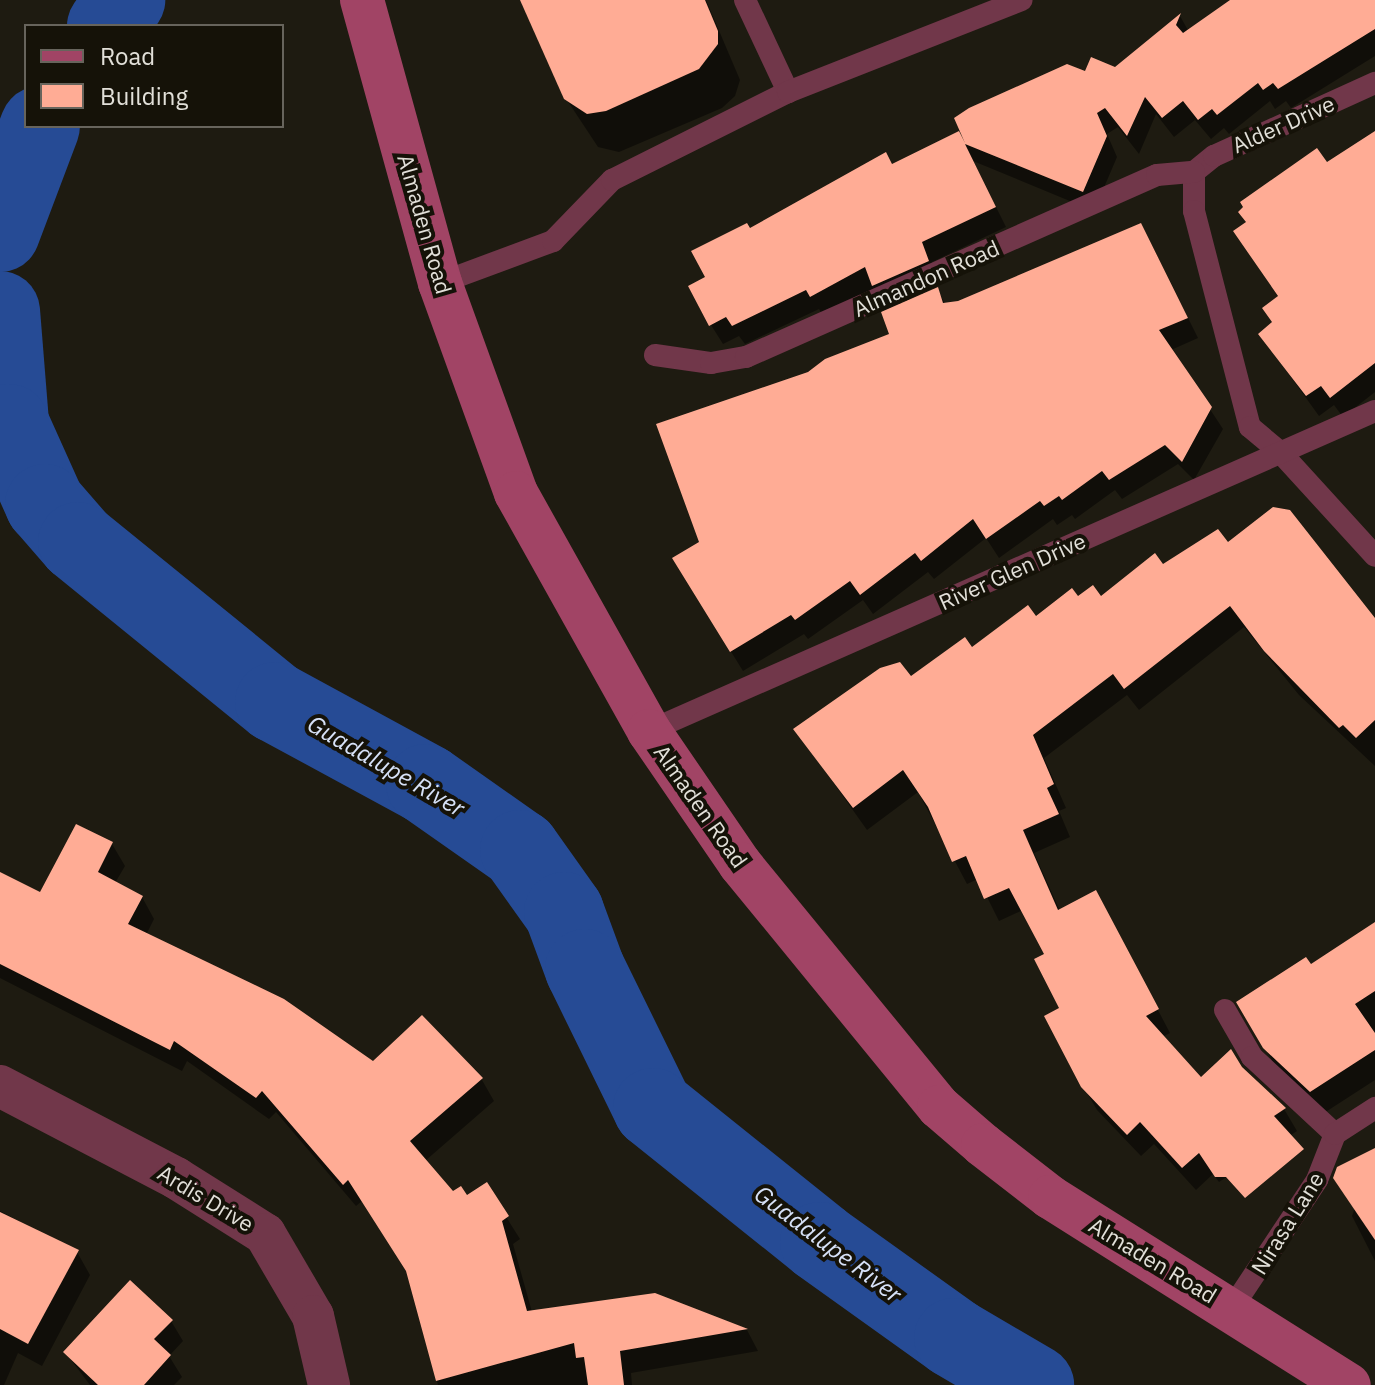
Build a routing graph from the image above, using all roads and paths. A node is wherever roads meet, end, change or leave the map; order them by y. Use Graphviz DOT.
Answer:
graph roads {
  1 [pos="362,0"];
  2 [pos="745,0"];
  3 [pos="1021,0"];
  4 [pos="1375,83"];
  5 [pos="788,92"];
  6 [pos="1194,172"];
  7 [pos="440,283"];
  8 [pos="655,355"];
  9 [pos="1375,411"];
  10 [pos="1281,453"];
  11 [pos="1375,556"];
  12 [pos="649,731"];
  13 [pos="1225,1010"];
  14 [pos="0,1086"];
  15 [pos="1375,1108"];
  16 [pos="1335,1134"];
  17 [pos="1232,1308"];
  18 [pos="329,1385"];
  19 [pos="1349,1385"];
  1 -- 7 [label="street, Almaden Road"];
  2 -- 5 [label="lane"];
  3 -- 5 [label="lane"];
  4 -- 6 [label="lane, Alder Drive"];
  5 -- 7 [label="lane"];
  6 -- 8 [label="lane, Almandon Road"];
  6 -- 10 [label="lane"];
  7 -- 12 [label="street, Almaden Road"];
  9 -- 10 [label="lane, River Glen Drive"];
  10 -- 11 [label="lane"];
  10 -- 12 [label="lane, River Glen Drive"];
  12 -- 17 [label="street, Almaden Road"];
  13 -- 16 [label="lane"];
  14 -- 18 [label="street, Ardis Drive"];
  15 -- 16 [label="lane"];
  16 -- 17 [label="lane, Nirasa Lane"];
  17 -- 19 [label="street, Almaden Road"];
}
